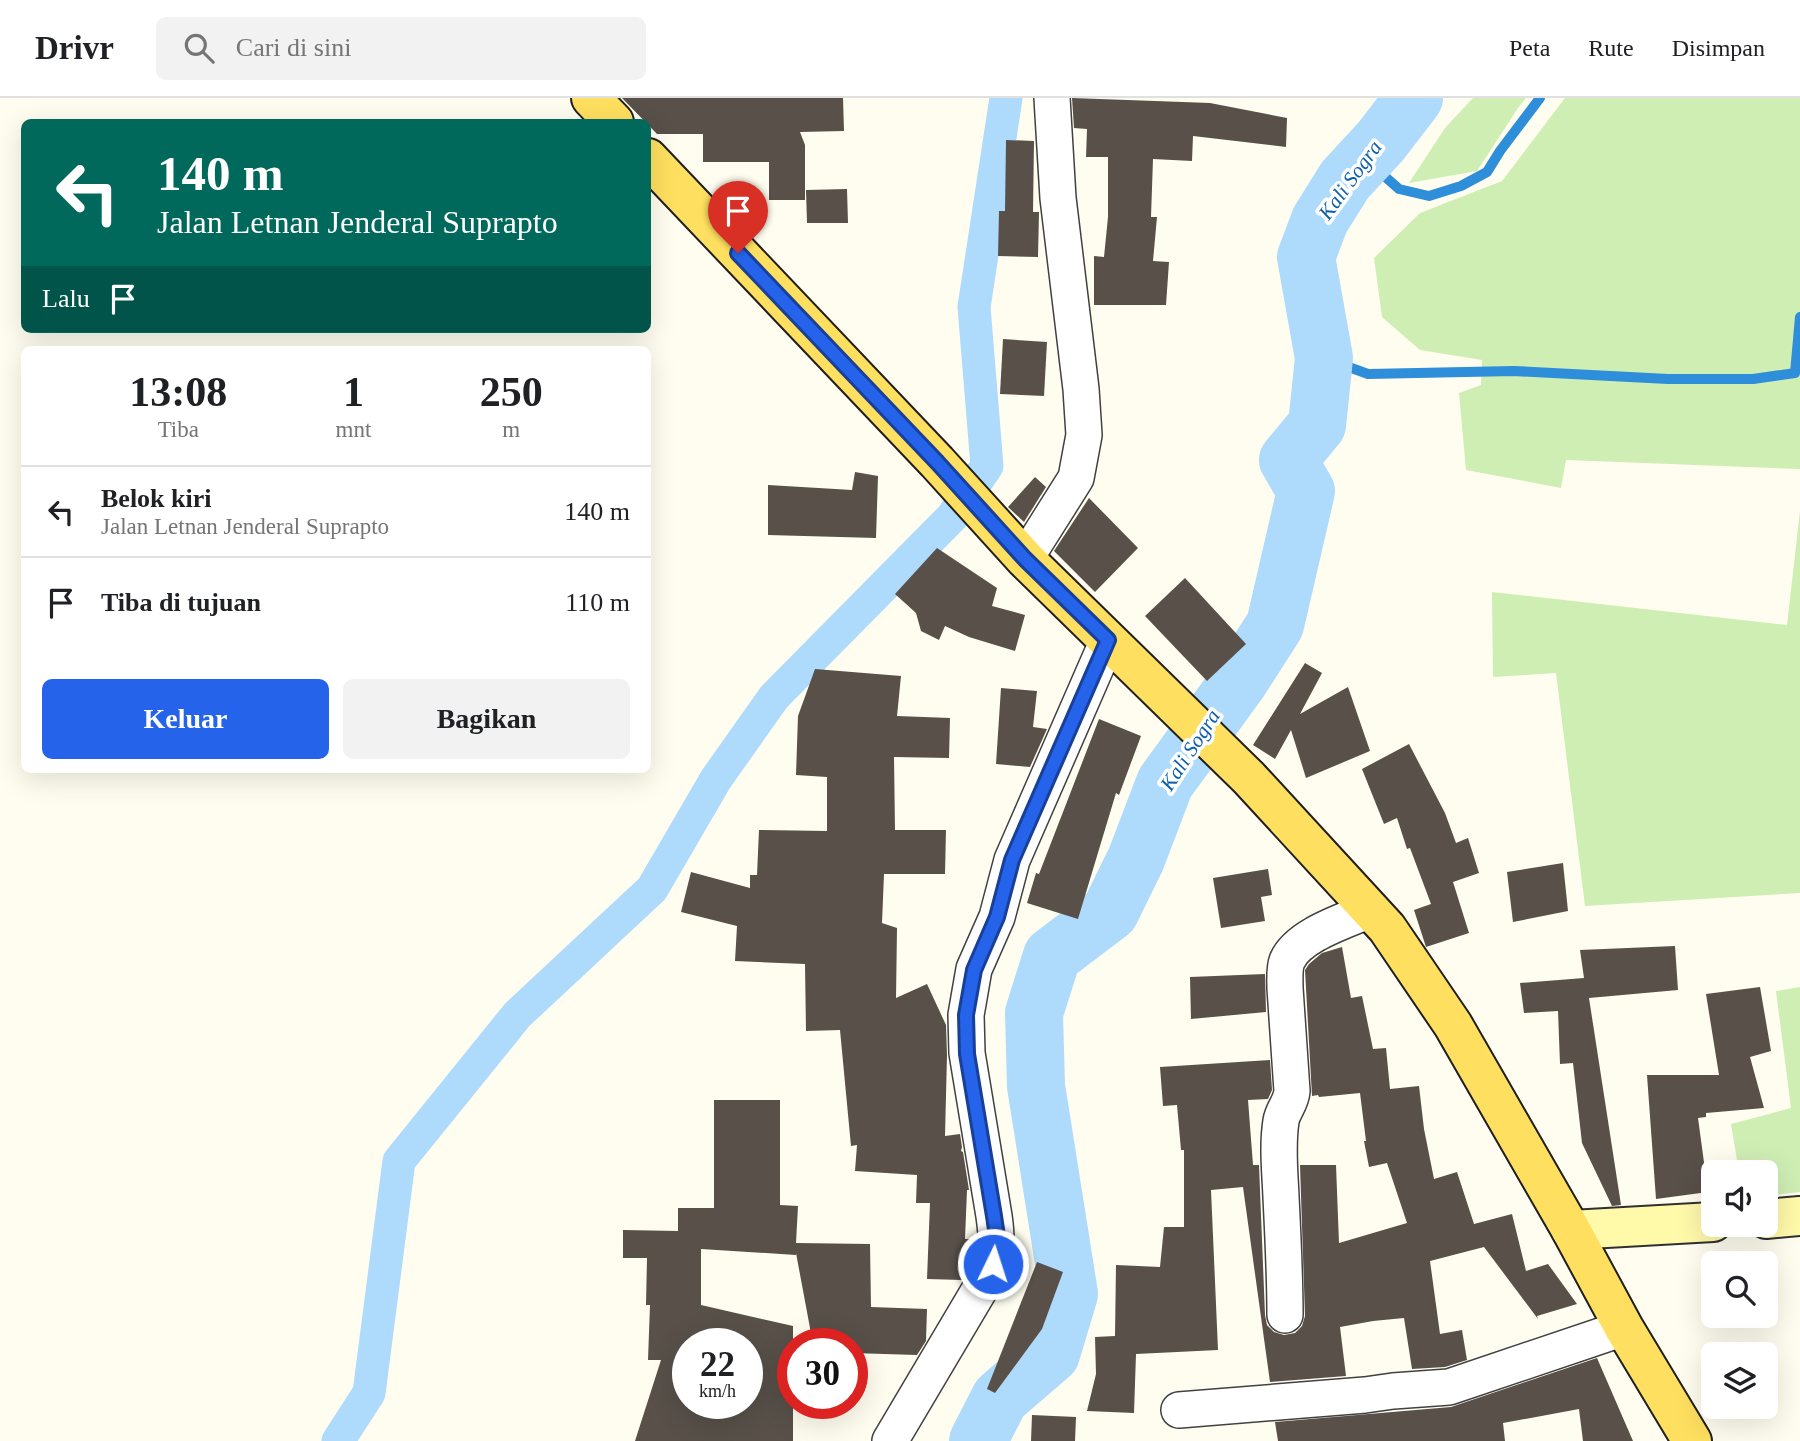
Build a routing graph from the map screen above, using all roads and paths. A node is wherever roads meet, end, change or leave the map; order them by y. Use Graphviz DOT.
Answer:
graph roads {
  1 [pos="591,98"];
  2 [pos="1052,98"];
  3 [pos="611,119"];
  4 [pos="651,161"];
  5 [pos="1025,559"];
  6 [pos="1108,640"];
  7 [pos="1370,910"];
  8 [pos="1800,1216"];
  9 [pos="1778,1218"];
  10 [pos="1701,1223"];
  11 [pos="1571,1230"];
  12 [pos="1285,1315"];
  13 [pos="1624,1328"];
  14 [pos="1179,1410"];
  15 [pos="890,1441"];
  16 [pos="1692,1441"];
  1 -- 3 [label="main road"];
  2 -- 5 [label="street"];
  4 -- 5 [label="main road"];
  5 -- 6 [label="main road"];
  6 -- 7 [label="main road"];
  6 -- 15 [label="street"];
  7 -- 11 [label="main road"];
  7 -- 12 [label="street"];
  8 -- 9 [label="street"];
  10 -- 11 [label="street"];
  11 -- 13 [label="main road"];
  13 -- 14 [label="street"];
  13 -- 16 [label="main road"];
}
